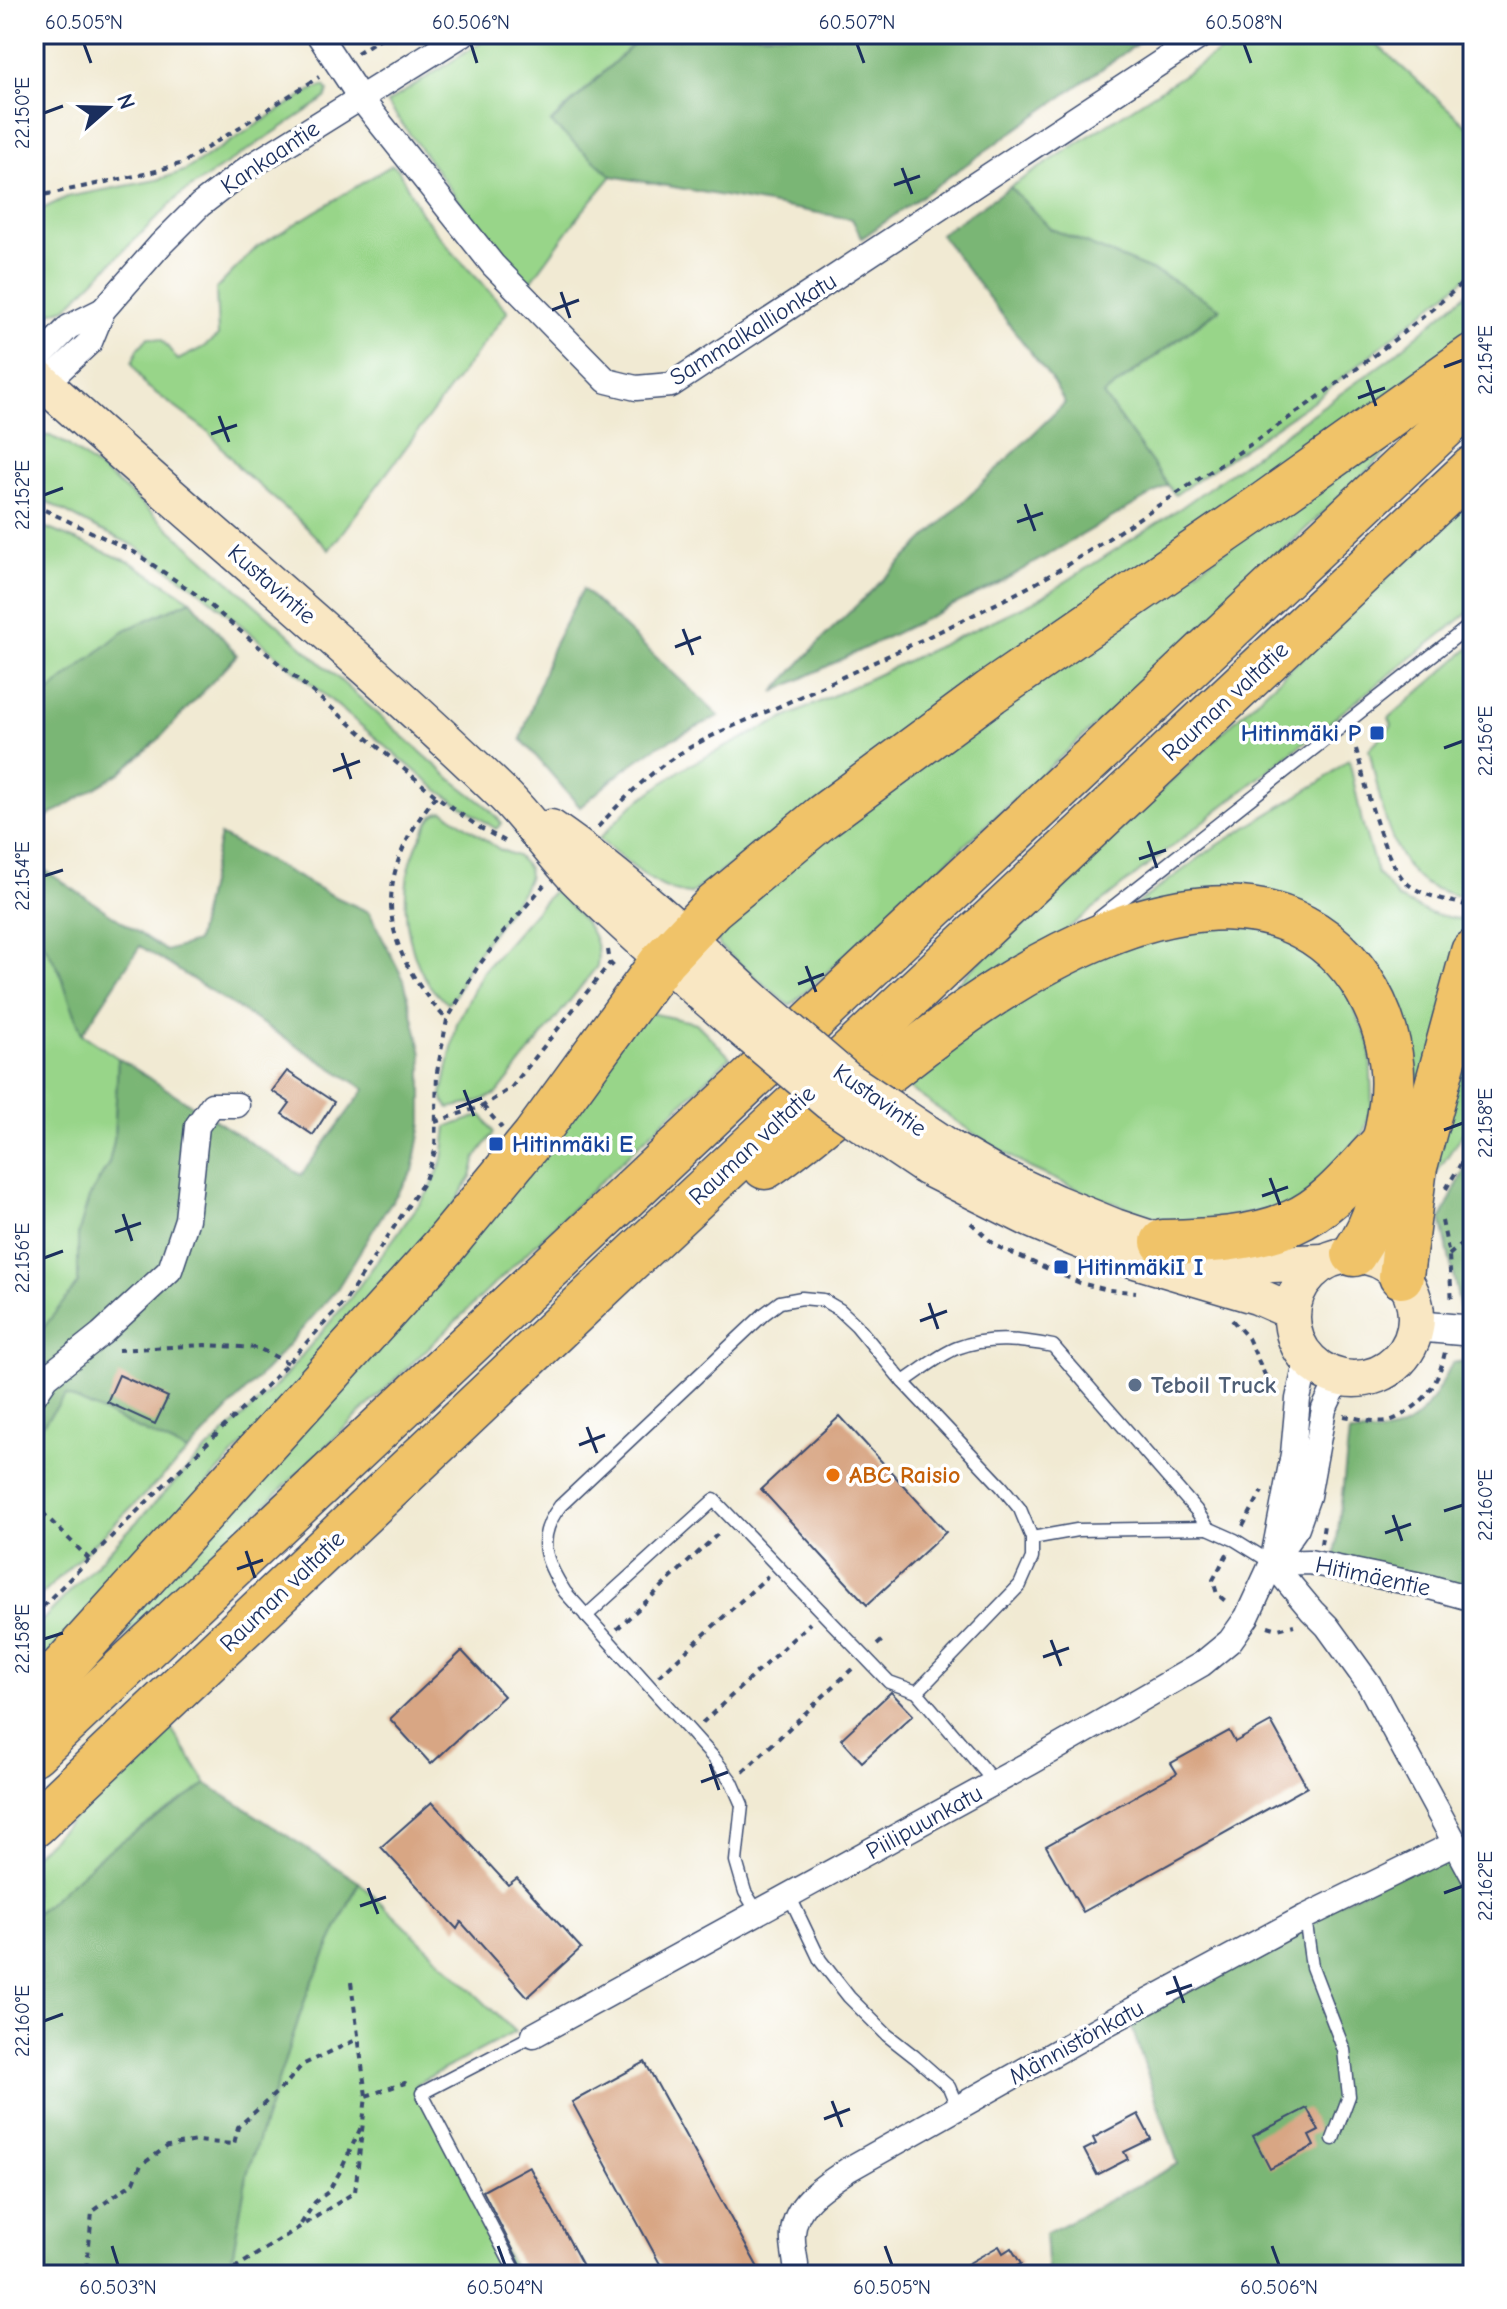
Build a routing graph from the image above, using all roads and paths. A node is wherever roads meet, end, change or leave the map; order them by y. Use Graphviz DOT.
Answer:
graph roads {
  1 [pos="318,34"];
  2 [pos="387,34"];
  3 [pos="463,34"];
  4 [pos="1204,34"];
  5 [pos="338,65"];
  6 [pos="361,99"];
  7 [pos="34,197"];
  8 [pos="1473,274"];
  9 [pos="1473,356"];
  10 [pos="37,379"];
  11 [pos="1473,400"];
  12 [pos="1473,468"];
  13 [pos="34,505"];
  14 [pos="1473,623"];
  15 [pos="1356,749"];
  16 [pos="436,796"];
  17 [pos="596,828"];
  18 [pos="513,845"];
  19 [pos="544,885"];
  20 [pos="1465,905"];
  21 [pos="606,942"];
  22 [pos="674,948"];
  23 [pos="1473,952"];
  24 [pos="1040,964"];
  25 [pos="447,1020"];
  26 [pos="237,1105"];
  27 [pos="483,1106"];
  28 [pos="435,1122"];
  29 [pos="506,1132"];
  30 [pos="1383,1141"];
  31 [pos="1473,1143"];
  32 [pos="939,1158"];
  33 [pos="1445,1190"];
  34 [pos="966,1217"];
  35 [pos="1441,1219"];
  36 [pos="1473,1234"];
  37 [pos="1163,1242"];
  38 [pos="1449,1255"];
  39 [pos="634,1256"];
  40 [pos="1338,1258"];
  41 [pos="1401,1276"];
  42 [pos="1138,1292"];
  43 [pos="1291,1311"];
  44 [pos="1222,1314"];
  45 [pos="1446,1329"];
  46 [pos="77,1353"];
  47 [pos="1307,1359"];
  48 [pos="288,1363"];
  49 [pos="903,1382"];
  50 [pos="1332,1394"];
  51 [pos="34,1396"];
  52 [pos="1298,1399"];
  53 [pos="34,1504"];
  54 [pos="733,1520"];
  55 [pos="1208,1528"];
  56 [pos="1032,1538"];
  57 [pos="89,1559"];
  58 [pos="1272,1563"];
  59 [pos="778,1567"];
  60 [pos="1473,1599"];
  61 [pos="822,1612"];
  62 [pos="34,1615"];
  63 [pos="586,1616"];
  64 [pos="885,1638"];
  65 [pos="607,1639"];
  66 [pos="864,1656"];
  67 [pos="649,1686"];
  68 [pos="917,1692"];
  69 [pos="34,1699"];
  70 [pos="692,1733"];
  71 [pos="34,1753"];
  72 [pos="732,1782"];
  73 [pos="995,1783"];
  74 [pos="34,1825"];
  75 [pos="1456,1843"];
  76 [pos="1473,1876"];
  77 [pos="789,1895"];
  78 [pos="758,1913"];
  79 [pos="1305,1917"];
  80 [pos="351,1982"];
  81 [pos="534,2035"];
  82 [pos="358,2039"];
  83 [pos="405,2083"];
  84 [pos="366,2096"];
  85 [pos="958,2109"];
  86 [pos="363,2121"];
  87 [pos="1333,2139"];
  88 [pos="299,2227"];
  89 [pos="796,2265"];
  90 [pos="98,2275"];
  91 [pos="224,2275"];
  92 [pos="517,2275"];
  1 -- 5 [label="street, Sammalkallionkatu"];
  2 -- 5 [label="path"];
  3 -- 6 [label="street, Kankaantie"];
  4 -- 6 [label="street, Sammalkallionkatu"];
  5 -- 6 [label="street, Sammalkallionkatu"];
  5 -- 7 [label="path"];
  6 -- 10 [label="street, Kankaantie"];
  8 -- 17 [label="path"];
  9 -- 22 [label="highway"];
  10 -- 22 [label="main road, Kustavintie"];
  11 -- 71 [label="highway, Rauman valtatie"];
  12 -- 39 [label="highway, Rauman valtatie"];
  13 -- 16 [label="path"];
  14 -- 24 [label="lane"];
  15 -- 20 [label="path"];
  16 -- 18 [label="path"];
  16 -- 25 [label="path"];
  19 -- 25 [label="path"];
  21 -- 27 [label="path"];
  22 -- 32 [label="main road, Kustavintie, bridge"];
  22 -- 69 [label="highway"];
  23 -- 41 [label="highway"];
  24 -- 30 [label="highway"];
  24 -- 39 [label="highway"];
  25 -- 28 [label="path"];
  26 -- 46 [label="street"];
  27 -- 28 [label="path"];
  27 -- 29 [label="path"];
  28 -- 48 [label="path"];
  30 -- 37 [label="highway"];
  30 -- 40 [label="highway"];
  31 -- 33 [label="path"];
  32 -- 37 [label="main road, Kustavintie"];
  32 -- 43 [label="main road, Kustavintie"];
  34 -- 42 [label="path"];
  35 -- 38 [label="path"];
  36 -- 38 [label="path"];
  37 -- 40 [label="main road, Kustavintie"];
  38 -- 45 [label="path"];
  39 -- 74 [label="highway, Rauman valtatie"];
  40 -- 41 [label="main road"];
  40 -- 43 [label="main road"];
  41 -- 45 [label="main road"];
  43 -- 47 [label="main road"];
  44 -- 52 [label="path"];
  45 -- 50 [label="main road"];
  45 -- 50 [label="path"];
  46 -- 48 [label="path"];
  46 -- 51 [label="street"];
  47 -- 50 [label="main road"];
  47 -- 52 [label="street"];
  48 -- 57 [label="path"];
  49 -- 55 [label="lane"];
  49 -- 56 [label="lane"];
  49 -- 63 [label="lane"];
  50 -- 58 [label="street"];
  52 -- 58 [label="street"];
  53 -- 57 [label="path"];
  54 -- 59 [label="lane"];
  54 -- 63 [label="lane"];
  54 -- 65 [label="path"];
  55 -- 56 [label="lane"];
  55 -- 58 [label="lane"];
  56 -- 68 [label="lane"];
  57 -- 62 [label="path"];
  58 -- 60 [label="street, Hitimäentie"];
  58 -- 73 [label="street, Piilipuunkatu"];
  58 -- 75 [label="street"];
  59 -- 61 [label="lane"];
  59 -- 67 [label="path"];
  61 -- 66 [label="lane"];
  61 -- 70 [label="path"];
  63 -- 65 [label="lane"];
  64 -- 66 [label="path"];
  65 -- 67 [label="lane"];
  66 -- 68 [label="lane"];
  66 -- 72 [label="path"];
  67 -- 70 [label="lane"];
  68 -- 73 [label="lane"];
  70 -- 72 [label="lane"];
  72 -- 78 [label="lane"];
  73 -- 77 [label="street, Piilipuunkatu"];
  75 -- 76 [label="street"];
  75 -- 79 [label="street, Männistönkatu"];
  77 -- 78 [label="street, Piilipuunkatu"];
  77 -- 85 [label="lane"];
  78 -- 81 [label="street, Piilipuunkatu"];
  79 -- 85 [label="street, Männistönkatu"];
  79 -- 87 [label="lane"];
  80 -- 82 [label="path"];
  81 -- 92 [label="lane"];
  82 -- 84 [label="path"];
  82 -- 90 [label="path"];
  83 -- 84 [label="path"];
  84 -- 86 [label="path"];
  85 -- 89 [label="street, Männistönkatu"];
  86 -- 88 [label="path"];
  86 -- 88 [label="path"];
  88 -- 91 [label="path"];
}
